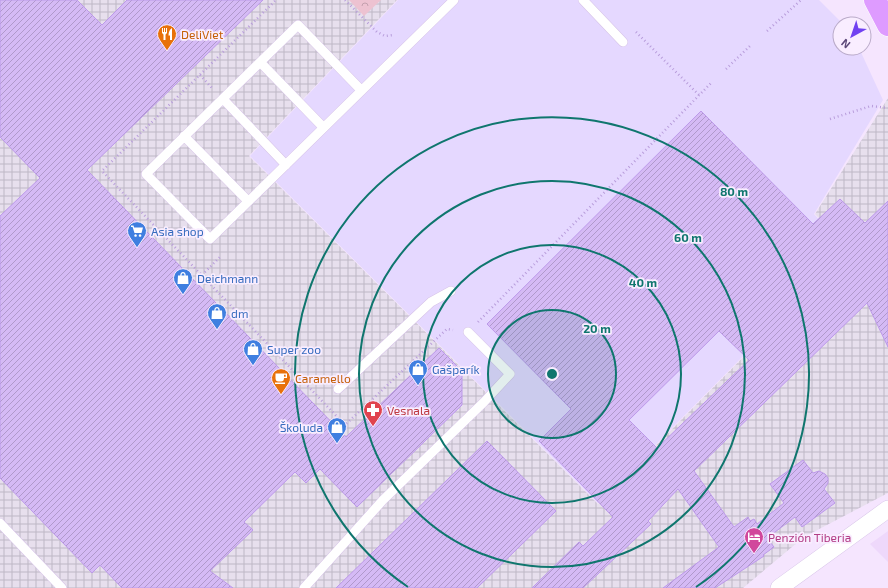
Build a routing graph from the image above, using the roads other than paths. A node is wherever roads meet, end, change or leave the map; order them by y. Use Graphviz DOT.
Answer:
graph roads {
  1 [pos="454,0"];
  2 [pos="583,0"];
  3 [pos="875,0"];
  4 [pos="888,26"];
  5 [pos="623,42"];
  6 [pos="260,62"];
  7 [pos="361,90"];
  8 [pos="223,99"];
  9 [pos="324,127"];
  10 [pos="184,136"];
  11 [pos="286,165"];
  12 [pos="248,201"];
  13 [pos="451,291"];
  14 [pos="468,332"];
  15 [pos="338,389"];
  16 [pos="888,509"];
  17 [pos="0,523"];
  18 [pos="62,588"];
  19 [pos="304,588"];
  20 [pos="779,588"];
  1 -- 7 [label="lane"];
  2 -- 5 [label="lane"];
  3 -- 4 [label="main road"];
  6 -- 7 [label="lane"];
  6 -- 8 [label="lane"];
  6 -- 9 [label="lane"];
  7 -- 9 [label="lane"];
  8 -- 10 [label="lane"];
  8 -- 11 [label="lane"];
  9 -- 11 [label="lane"];
  10 -- 12 [label="lane"];
  10 -- 12 [label="lane"];
  11 -- 12 [label="lane"];
  13 -- 15 [label="lane"];
  14 -- 19 [label="lane"];
  16 -- 20 [label="street"];
  17 -- 18 [label="lane"];
}
